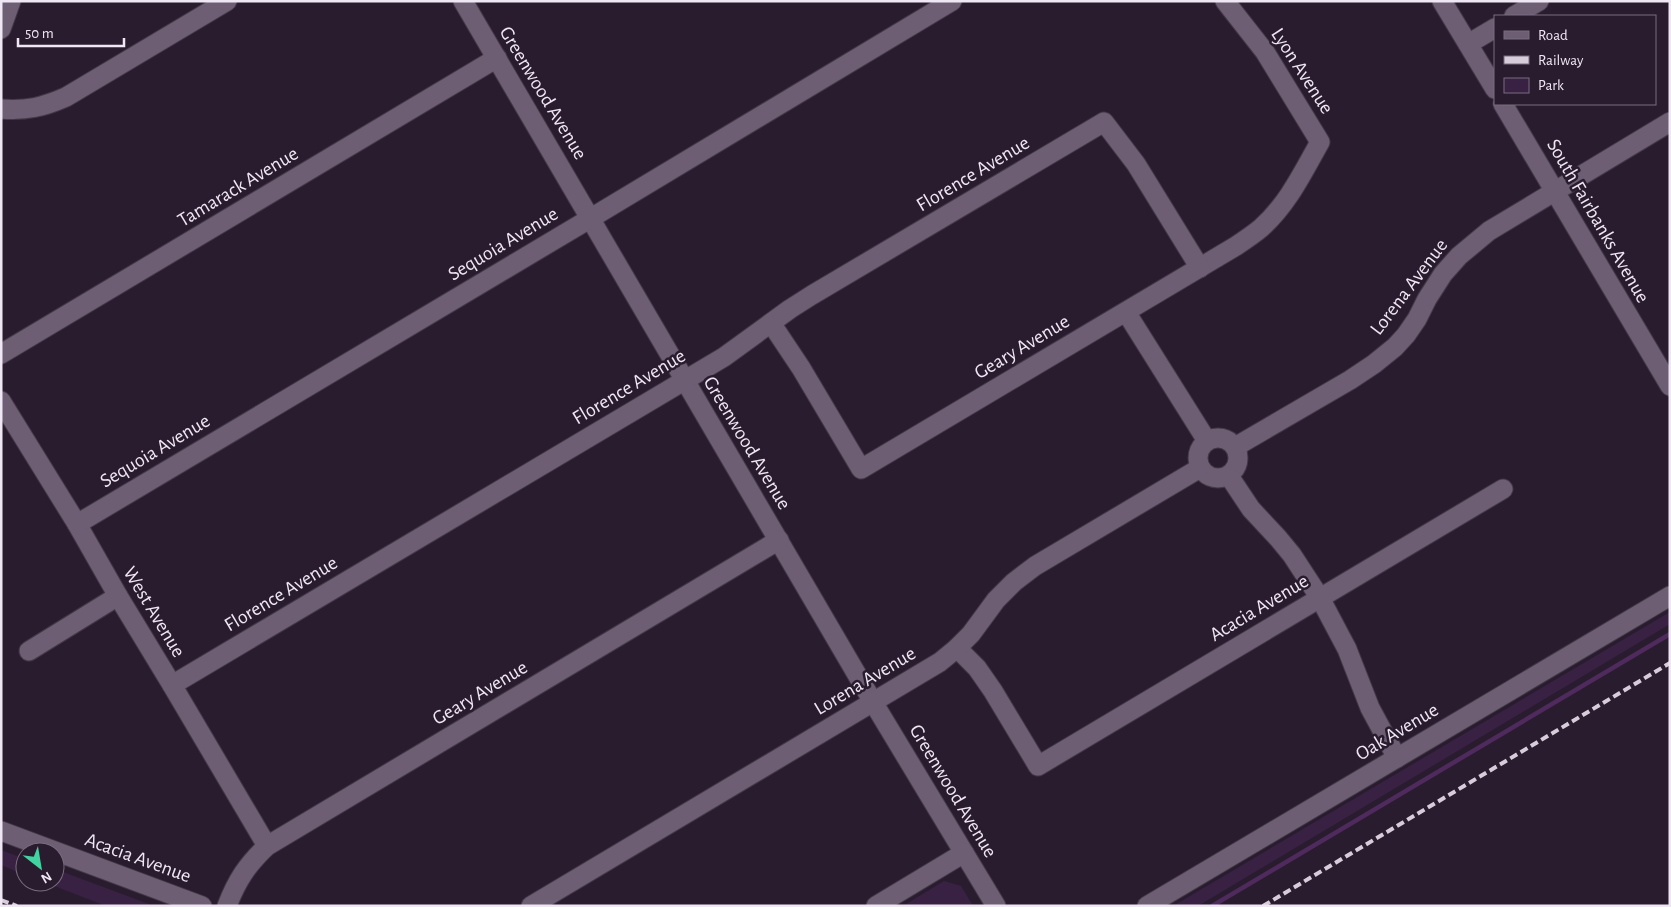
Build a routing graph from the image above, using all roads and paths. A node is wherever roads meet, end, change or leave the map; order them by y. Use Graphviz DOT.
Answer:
graph roads {
  1 [pos="11,1"];
  2 [pos="227,1"];
  3 [pos="463,1"];
  4 [pos="952,1"];
  5 [pos="1225,1"];
  6 [pos="1442,1"];
  7 [pos="1539,1"];
  8 [pos="1516,15"];
  9 [pos="1,29"];
  10 [pos="1494,29"];
  11 [pos="1468,44"];
  12 [pos="497,58"];
  13 [pos="1494,87"];
  14 [pos="1504,105"];
  15 [pos="1,109"];
  16 [pos="1670,122"];
  17 [pos="1320,142"];
  18 [pos="1555,192"];
  19 [pos="591,218"];
  20 [pos="1200,268"];
  21 [pos="1126,312"];
  22 [pos="771,323"];
  23 [pos="1,354"];
  24 [pos="684,381"];
  25 [pos="1670,386"];
  26 [pos="1,401"];
  27 [pos="1207,441"];
  28 [pos="1236,447"];
  29 [pos="1200,468"];
  30 [pos="1229,476"];
  31 [pos="1503,488"];
  32 [pos="77,524"];
  33 [pos="779,540"];
  34 [pos="118,596"];
  35 [pos="1670,596"];
  36 [pos="1320,598"];
  37 [pos="958,648"];
  38 [pos="29,650"];
  39 [pos="172,685"];
  40 [pos="873,702"];
  41 [pos="1398,758"];
  42 [pos="1,831"];
  43 [pos="267,846"];
  44 [pos="964,853"];
  45 [pos="202,906"];
  46 [pos="227,906"];
  47 [pos="531,906"];
  48 [pos="876,906"];
  49 [pos="996,906"];
  50 [pos="1147,906"];
  1 -- 9 [label="street"];
  2 -- 15 [label="street"];
  3 -- 12 [label="street, Greenwood Avenue"];
  4 -- 19 [label="street, Sequoia Avenue"];
  5 -- 17 [label="street, Lyon Avenue"];
  6 -- 11 [label="street"];
  7 -- 8 [label="street"];
  10 -- 11 [label="street"];
  11 -- 13 [label="street"];
  12 -- 19 [label="street, Greenwood Avenue"];
  12 -- 23 [label="street, Tamarack Avenue"];
  14 -- 18 [label="street, South Fairbanks Avenue"];
  16 -- 18 [label="street, Lorena Avenue"];
  17 -- 20 [label="street, Geary Avenue"];
  18 -- 25 [label="street, South Fairbanks Avenue"];
  18 -- 28 [label="street, Lorena Avenue"];
  19 -- 24 [label="street, Greenwood Avenue"];
  19 -- 32 [label="street, Sequoia Avenue"];
  20 -- 21 [label="street, Geary Avenue"];
  20 -- 22 [label="street, Florence Avenue"];
  21 -- 22 [label="street, Geary Avenue"];
  21 -- 27 [label="street"];
  22 -- 24 [label="street, Florence Avenue"];
  24 -- 33 [label="street, Greenwood Avenue"];
  24 -- 39 [label="street, Florence Avenue"];
  26 -- 32 [label="street, West Avenue"];
  27 -- 28 [label="street"];
  27 -- 29 [label="street"];
  28 -- 30 [label="street"];
  29 -- 30 [label="street"];
  29 -- 37 [label="street, Lorena Avenue"];
  30 -- 36 [label="street"];
  31 -- 36 [label="street, Acacia Avenue"];
  32 -- 34 [label="street, West Avenue"];
  33 -- 40 [label="street, Greenwood Avenue"];
  33 -- 43 [label="street, Geary Avenue"];
  34 -- 38 [label="street"];
  34 -- 39 [label="street, West Avenue"];
  35 -- 41 [label="street, Oak Avenue"];
  36 -- 37 [label="street, Acacia Avenue"];
  36 -- 41 [label="street"];
  37 -- 40 [label="street, Lorena Avenue"];
  39 -- 43 [label="street, West Avenue"];
  40 -- 44 [label="street, Greenwood Avenue"];
  40 -- 47 [label="street, Lorena Avenue"];
  41 -- 50 [label="street, Oak Avenue"];
  42 -- 45 [label="street, Acacia Avenue"];
  43 -- 46 [label="street, Geary Avenue"];
  44 -- 48 [label="street"];
  44 -- 49 [label="street, Greenwood Avenue"];
}
